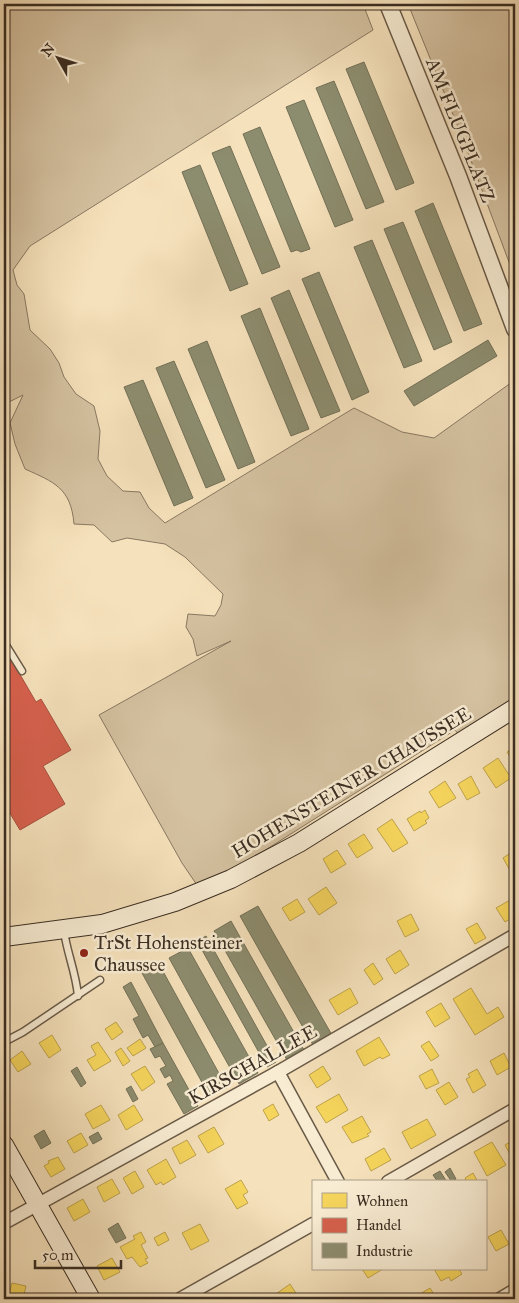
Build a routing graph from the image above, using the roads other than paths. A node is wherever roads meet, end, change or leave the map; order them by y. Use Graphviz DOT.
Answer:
graph roads {
  1 [pos="388,4"];
  2 [pos="515,329"];
  3 [pos="4,642"];
  4 [pos="22,672"];
  5 [pos="515,708"];
  6 [pos="64,930"];
  7 [pos="515,935"];
  8 [pos="4,937"];
  9 [pos="100,980"];
  10 [pos="78,996"];
  11 [pos="4,1042"];
  12 [pos="278,1072"];
  13 [pos="515,1109"];
  14 [pos="4,1145"];
  15 [pos="337,1180"];
  16 [pos="391,1180"];
  17 [pos="36,1204"];
  18 [pos="4,1223"];
  19 [pos="312,1225"];
  20 [pos="515,1290"];
  21 [pos="91,1299"];
  22 [pos="180,1299"];
  23 [pos="500,1299"];
  1 -- 2 [label="street, AM FLUGPLATZ"];
  3 -- 4 [label="lane"];
  5 -- 6 [label="main road, HOHENSTEINER CHAUSSEE"];
  6 -- 8 [label="main road, HOHENSTEINER CHAUSSEE"];
  6 -- 10 [label="lane"];
  7 -- 12 [label="street, KIRSCHALLEE"];
  9 -- 10 [label="lane"];
  10 -- 11 [label="lane"];
  12 -- 15 [label="street"];
  12 -- 17 [label="street, KIRSCHALLEE"];
  13 -- 16 [label="street"];
  14 -- 17 [label="main road"];
  17 -- 18 [label="street, KIRSCHALLEE"];
  17 -- 21 [label="main road"];
  19 -- 22 [label="street"];
  20 -- 23 [label="street"];
}
